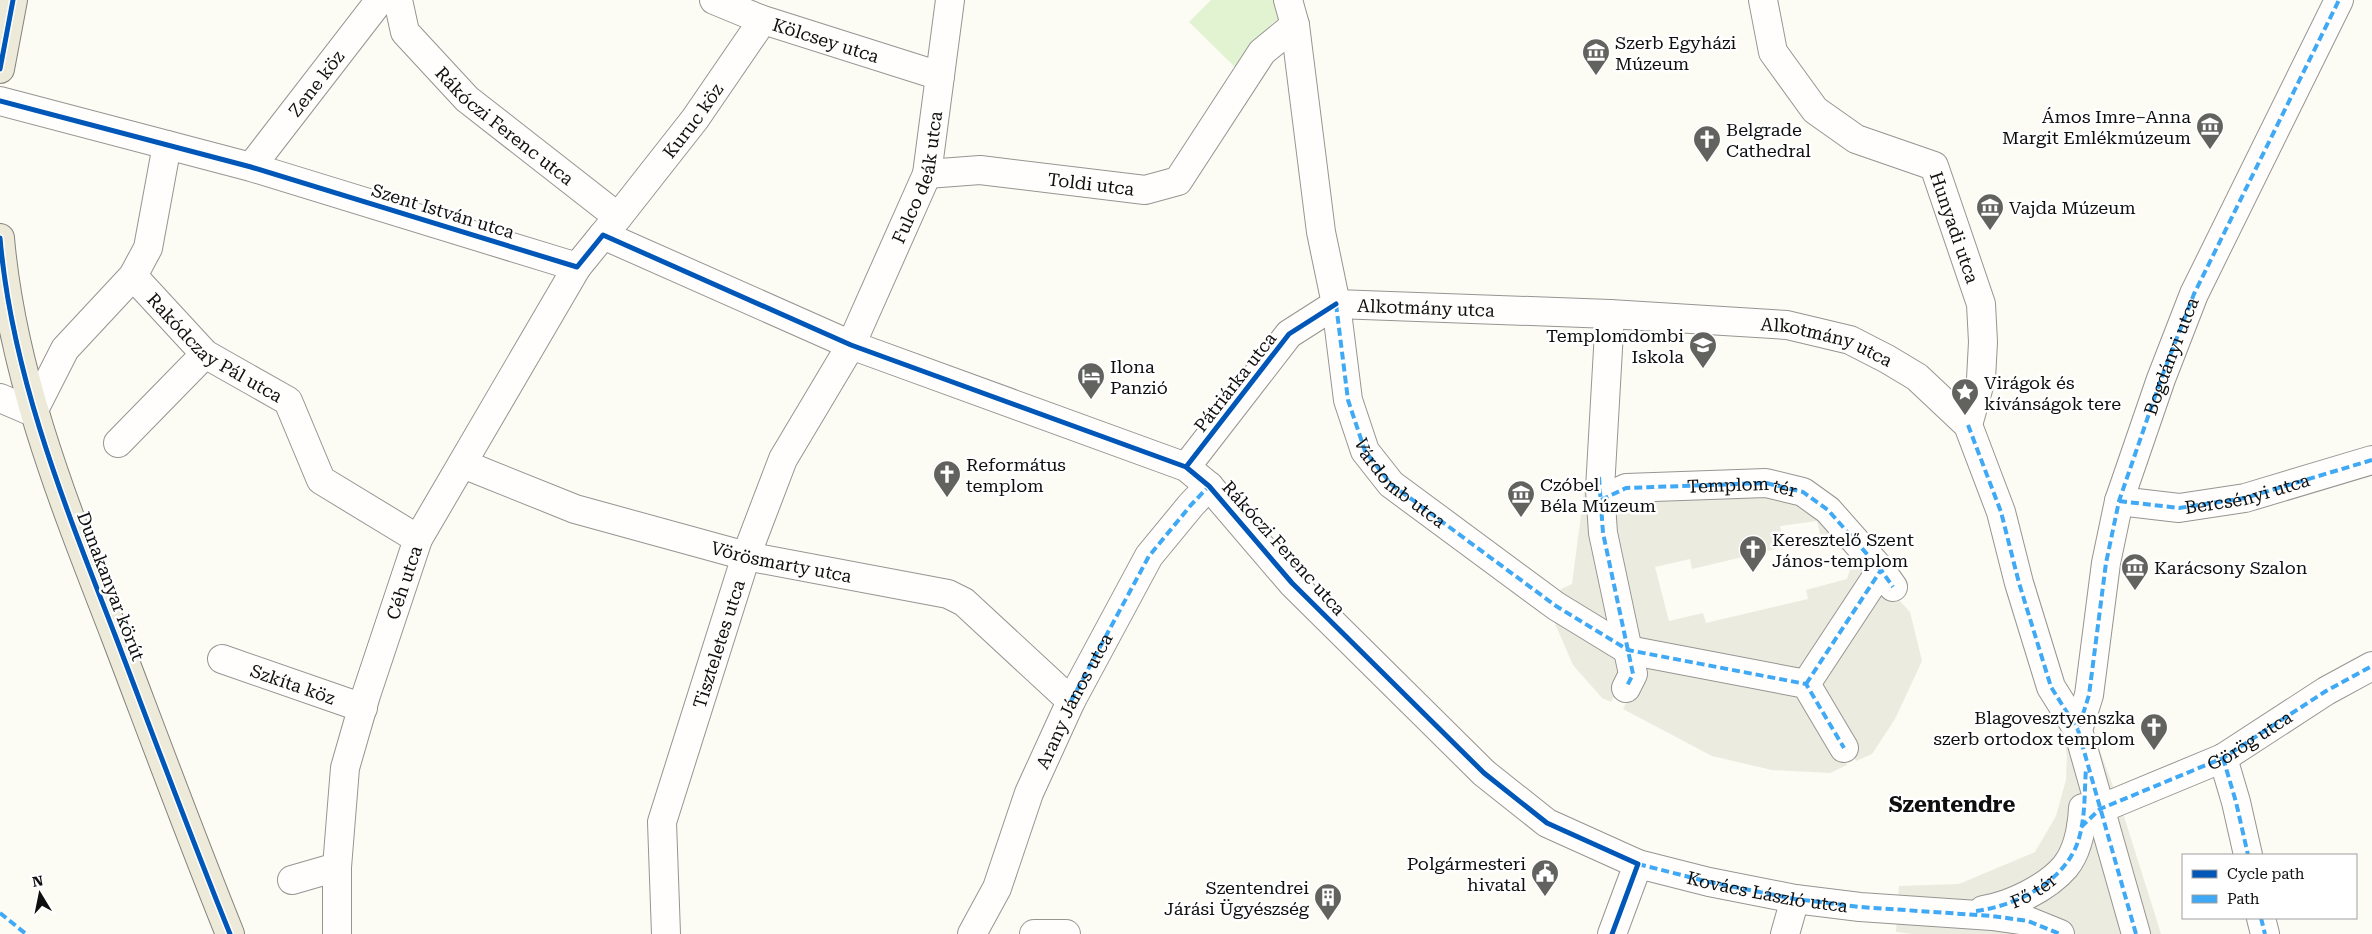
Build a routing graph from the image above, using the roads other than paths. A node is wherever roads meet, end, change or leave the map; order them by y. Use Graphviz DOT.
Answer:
graph roads {
  1 [pos="13,0"];
  2 [pos="380,0"];
  3 [pos="398,0"];
  4 [pos="714,0"];
  5 [pos="950,0"];
  6 [pos="1763,0"];
  7 [pos="2339,0"];
  8 [pos="1292,13"];
  9 [pos="760,18"];
  10 [pos="0,69"];
  11 [pos="940,76"];
  12 [pos="0,101"];
  13 [pos="167,145"];
  14 [pos="251,167"];
  15 [pos="927,174"];
  16 [pos="611,226"];
  17 [pos="0,238"];
  18 [pos="577,267"];
  19 [pos="133,276"];
  20 [pos="1336,304"];
  21 [pos="1610,314"];
  22 [pos="851,345"];
  23 [pos="205,354"];
  24 [pos="0,398"];
  25 [pos="34,412"];
  26 [pos="1968,425"];
  27 [pos="118,443"];
  28 [pos="2372,460"];
  29 [pos="463,464"];
  30 [pos="1186,467"];
  31 [pos="1209,486"];
  32 [pos="1600,488"];
  33 [pos="2119,501"];
  34 [pos="418,539"];
  35 [pos="746,556"];
  36 [pos="1628,650"];
  37 [pos="222,659"];
  38 [pos="2372,666"];
  39 [pos="1806,684"];
  40 [pos="1626,688"];
  41 [pos="1071,701"];
  42 [pos="362,708"];
  43 [pos="2082,744"];
  44 [pos="1844,748"];
  45 [pos="2223,758"];
  46 [pos="2100,812"];
  47 [pos="2248,854"];
  48 [pos="1638,864"];
  49 [pos="337,867"];
  50 [pos="292,880"];
  51 [pos="1796,899"];
  52 [pos="1897,909"];
  53 [pos="1954,914"];
  54 [pos="2261,919"];
  55 [pos="230,934"];
  56 [pos="337,934"];
  57 [pos="666,934"];
  58 [pos="972,934"];
  59 [pos="1034,934"];
  60 [pos="1066,934"];
  61 [pos="1612,934"];
  62 [pos="1785,934"];
  63 [pos="2060,934"];
  64 [pos="2136,934"];
  65 [pos="2265,934"];
  1 -- 10 [label="main road"];
  2 -- 14 [label="street, Zene köz"];
  3 -- 16 [label="street, Rákóczi Ferenc utca"];
  4 -- 9 [label="street, Kölcsey utca"];
  5 -- 11 [label="street, Fulco deák utca"];
  6 -- 26 [label="street, Hunyadi utca"];
  7 -- 33 [label="street, Bogdányi utca"];
  8 -- 15 [label="street, Toldi utca"];
  8 -- 20 [label="street"];
  9 -- 11 [label="street, Kölcsey utca"];
  9 -- 16 [label="street, Kuruc köz"];
  11 -- 15 [label="street, Fulco deák utca"];
  12 -- 13 [label="street, Szent István utca"];
  13 -- 14 [label="street, Szent István utca"];
  13 -- 19 [label="street, Rakódczay Pál utca"];
  14 -- 18 [label="street, Szent István utca"];
  15 -- 22 [label="street, Fulco deák utca"];
  16 -- 18 [label="street"];
  16 -- 22 [label="street"];
  17 -- 25 [label="main road, Dunakanyar körút"];
  18 -- 29 [label="street, Céh utca"];
  19 -- 23 [label="street, Rakódczay Pál utca"];
  19 -- 25 [label="street, Rakódczay Pál utca"];
  20 -- 21 [label="street, Alkotmány utca"];
  20 -- 30 [label="street, Pátriárka utca"];
  20 -- 36 [label="street, Várdomb utca"];
  21 -- 26 [label="street, Alkotmány utca"];
  21 -- 32 [label="street"];
  22 -- 30 [label="street, Rákóczi Ferenc utca"];
  22 -- 35 [label="street, Tiszteletes utca"];
  23 -- 27 [label="street"];
  23 -- 34 [label="street, Rakódczay Pál utca"];
  24 -- 25 [label="street"];
  25 -- 55 [label="main road, Dunakanyar körút"];
  26 -- 43 [label="street, Alkotmány utca"];
  28 -- 33 [label="street, Bercsényi utca"];
  29 -- 34 [label="street, Céh utca"];
  29 -- 35 [label="street, Vörösmarty utca"];
  30 -- 31 [label="street, Rákóczi Ferenc utca"];
  31 -- 41 [label="street, Arany János utca"];
  31 -- 48 [label="street, Rákóczi Ferenc utca"];
  32 -- 36 [label="street"];
  32 -- 39 [label="street, Templom tér"];
  33 -- 43 [label="street, Bogdányi utca"];
  34 -- 42 [label="street, Céh utca"];
  35 -- 41 [label="street, Vörösmarty utca"];
  35 -- 57 [label="street, Tiszteletes utca"];
  36 -- 39 [label="street"];
  36 -- 40 [label="street"];
  37 -- 42 [label="street, Szkíta köz"];
  38 -- 45 [label="street, Görög utca"];
  39 -- 44 [label="street"];
  41 -- 58 [label="street, Arany János utca"];
  42 -- 49 [label="street, Céh utca"];
  43 -- 46 [label="street, Fő tér"];
  45 -- 46 [label="street, Görög utca"];
  45 -- 47 [label="street"];
  46 -- 53 [label="street, Fő tér"];
  46 -- 64 [label="street, Fő tér"];
  48 -- 51 [label="street, Kovács László utca"];
  48 -- 61 [label="street"];
  49 -- 50 [label="street"];
  49 -- 56 [label="street, Céh utca"];
  51 -- 52 [label="street, Kovács László utca"];
  51 -- 62 [label="street"];
  52 -- 53 [label="street, Fő tér"];
  53 -- 63 [label="street, Fő tér"];
  54 -- 65 [label="street"];
  59 -- 60 [label="street"];
}
